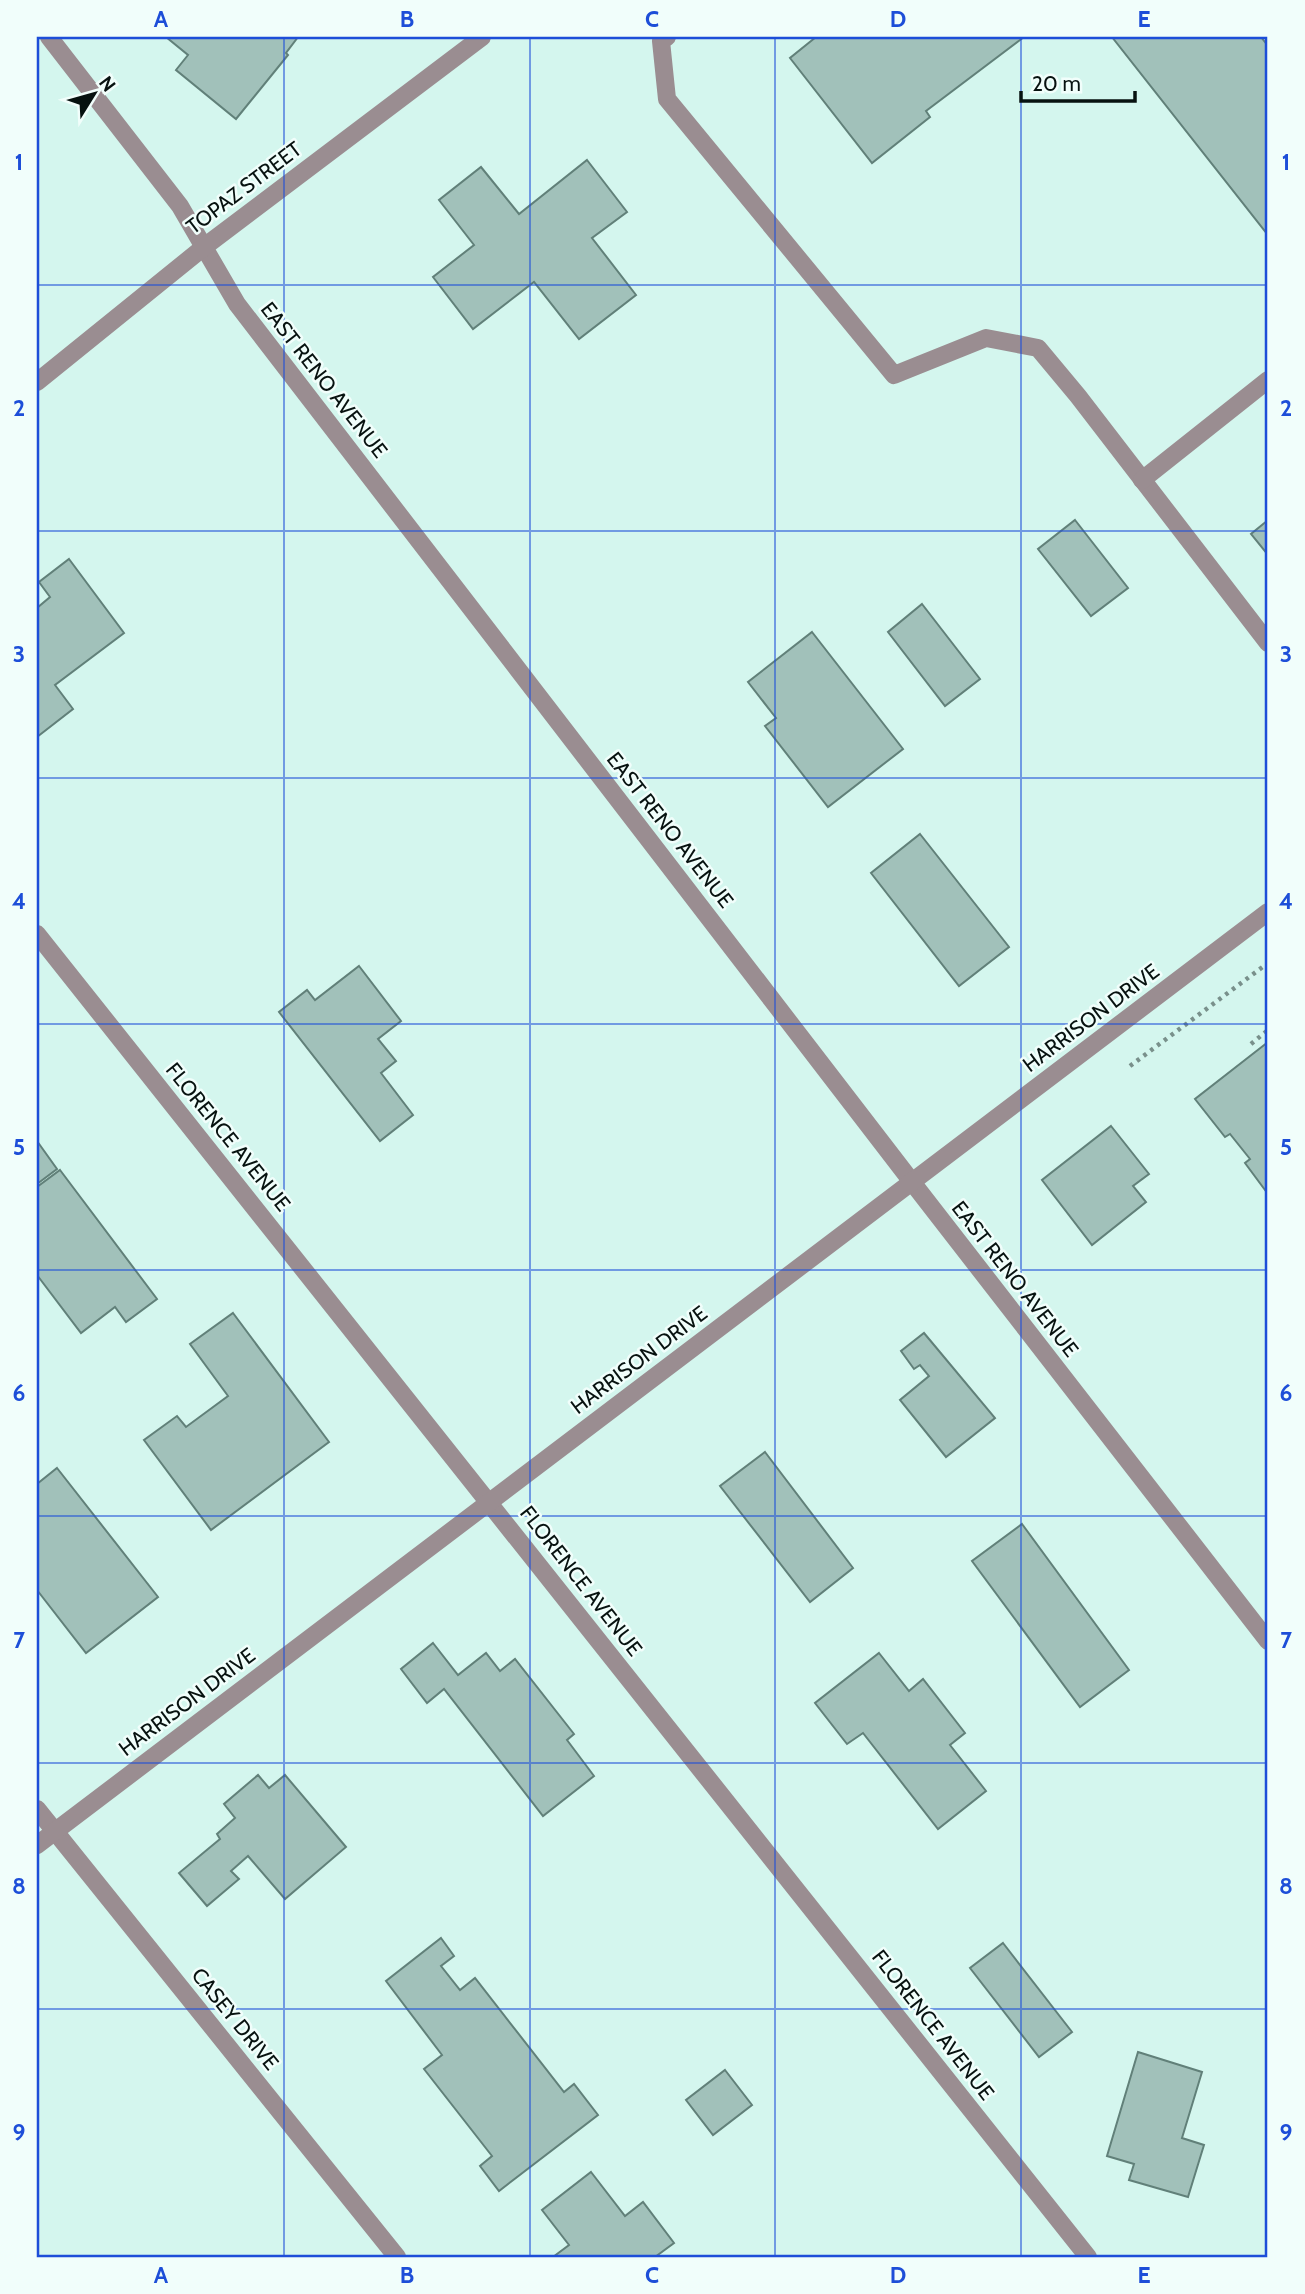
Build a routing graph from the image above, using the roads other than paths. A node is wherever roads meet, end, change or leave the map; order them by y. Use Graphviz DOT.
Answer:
graph roads {
  1 [pos="49,37"];
  2 [pos="482,37"];
  3 [pos="667,37"];
  4 [pos="204,247"];
  5 [pos="1268,380"];
  6 [pos="37,382"];
  7 [pos="1142,480"];
  8 [pos="1268,643"];
  9 [pos="1268,912"];
  10 [pos="37,934"];
  11 [pos="912,1182"];
  12 [pos="490,1502"];
  13 [pos="1268,1641"];
  14 [pos="37,1809"];
  15 [pos="54,1831"];
  16 [pos="37,1845"];
  17 [pos="397,2257"];
  18 [pos="1088,2257"];
  1 -- 4 [label="street, EAST RENO AVENUE"];
  2 -- 4 [label="street, TOPAZ STREET"];
  3 -- 7 [label="street"];
  4 -- 6 [label="street, TOPAZ STREET"];
  4 -- 11 [label="street, EAST RENO AVENUE"];
  5 -- 7 [label="street"];
  7 -- 8 [label="street"];
  9 -- 11 [label="street, HARRISON DRIVE"];
  10 -- 12 [label="street, FLORENCE AVENUE"];
  11 -- 12 [label="street, HARRISON DRIVE"];
  11 -- 13 [label="street, EAST RENO AVENUE"];
  12 -- 15 [label="street, HARRISON DRIVE"];
  12 -- 18 [label="street, FLORENCE AVENUE"];
  14 -- 15 [label="street, CASEY DRIVE"];
  15 -- 16 [label="street, HARRISON DRIVE"];
  15 -- 17 [label="street, CASEY DRIVE"];
}
